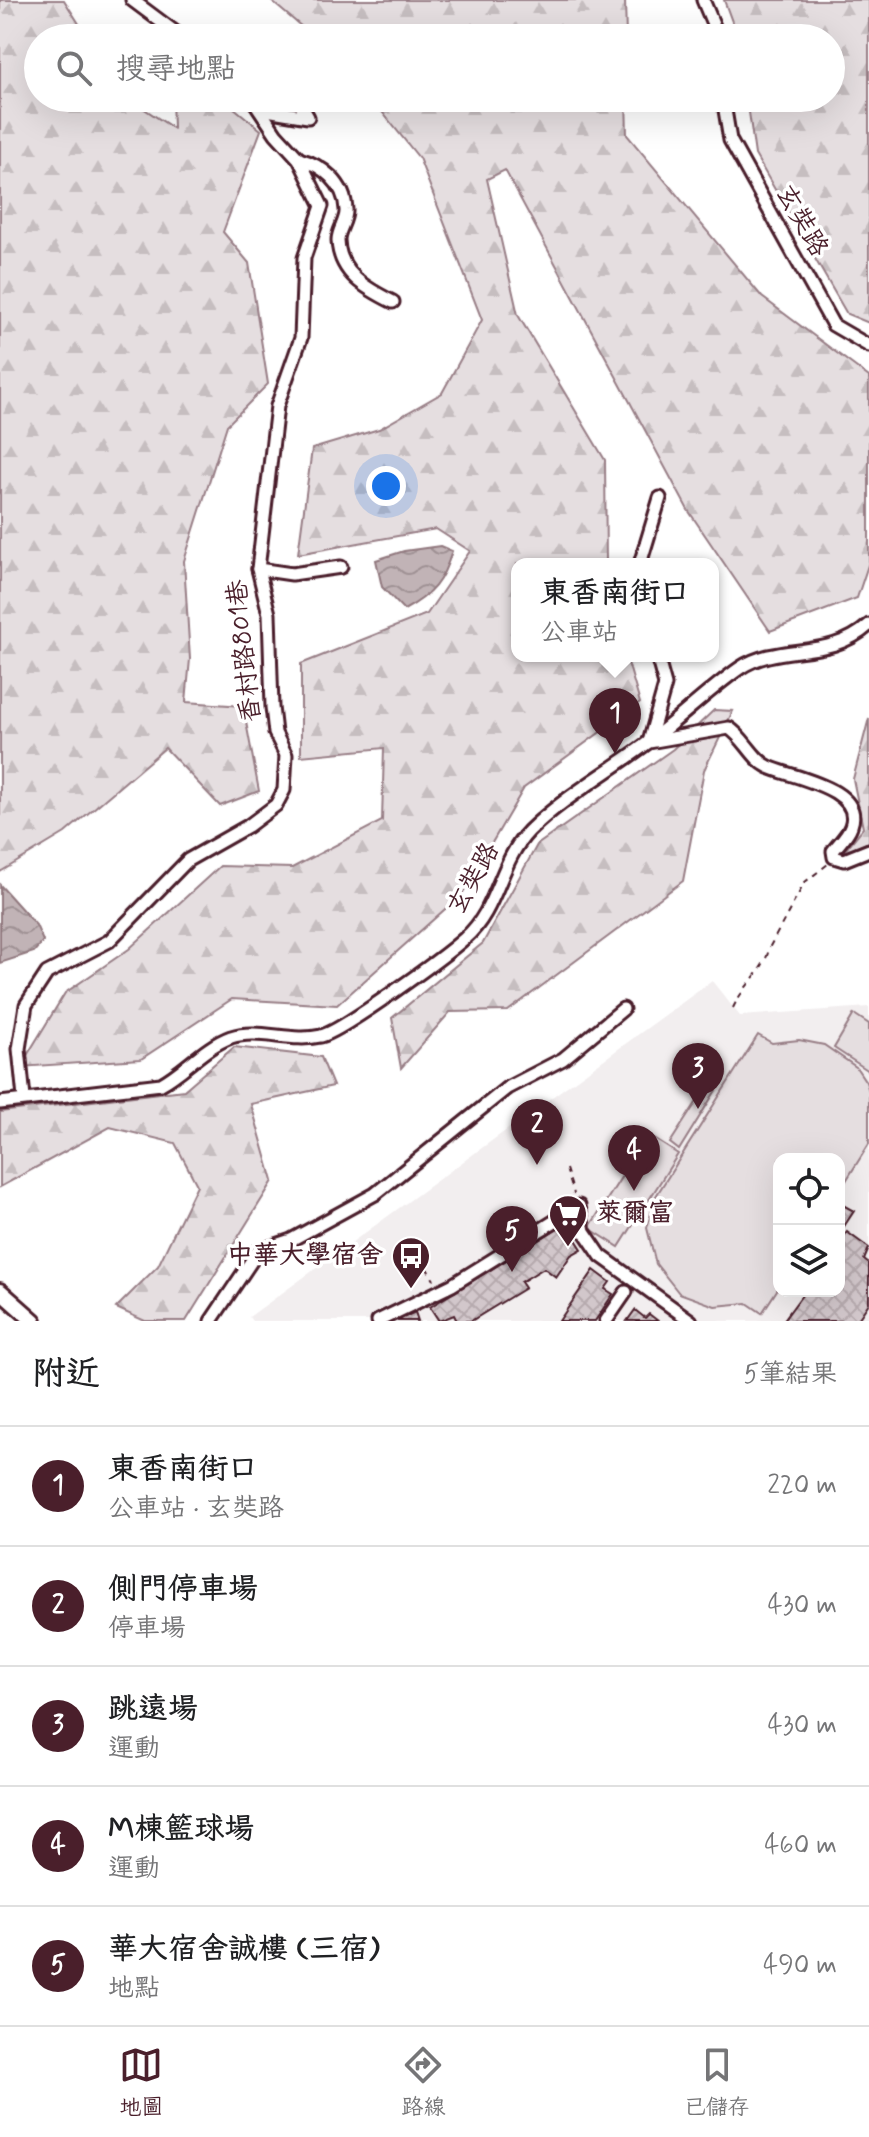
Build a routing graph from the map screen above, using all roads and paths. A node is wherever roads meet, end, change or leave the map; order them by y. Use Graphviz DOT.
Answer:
graph roads {
  1 [pos="132,0"];
  2 [pos="703,0"];
  3 [pos="164,24"];
  4 [pos="713,24"];
  5 [pos="263,112"];
  6 [pos="279,112"];
  7 [pos="305,112"];
  8 [pos="725,112"];
  9 [pos="299,159"];
  10 [pos="393,302"];
  11 [pos="869,346"];
  12 [pos="660,498"];
  13 [pos="642,558"];
  14 [pos="341,567"];
  15 [pos="258,569"];
  16 [pos="869,625"];
  17 [pos="659,662"];
  18 [pos="649,742"];
  19 [pos="869,850"];
  20 [pos="834,857"];
  21 [pos="733,1008"];
  22 [pos="623,1009"];
  23 [pos="24,1098"];
  24 [pos="0,1103"];
  25 [pos="566,1169"];
  26 [pos="579,1206"];
  27 [pos="426,1267"];
  28 [pos="441,1290"];
  29 [pos="0,1291"];
  30 [pos="626,1292"];
  31 [pos="34,1321"];
  32 [pos="211,1321"];
  33 [pos="378,1321"];
  34 [pos="606,1321"];
  35 [pos="691,1321"];
  1 -- 3 [label="street"];
  2 -- 4 [label="street"];
  5 -- 9 [label="street, 香村路801巷"];
  6 -- 7 [label="street"];
  8 -- 11 [label="street, 玄奘路"];
  9 -- 10 [label="street"];
  9 -- 15 [label="street, 香村路801巷"];
  12 -- 13 [label="street"];
  14 -- 15 [label="street"];
  15 -- 23 [label="street, 香村路801巷"];
  16 -- 18 [label="street, 玄奘路"];
  17 -- 18 [label="street"];
  18 -- 20 [label="street"];
  18 -- 23 [label="street, 玄奘路"];
  19 -- 20 [label="street"];
  20 -- 21 [label="path"];
  22 -- 32 [label="street"];
  23 -- 24 [label="street, 玄奘路"];
  25 -- 26 [label="path"];
  26 -- 28 [label="street"];
  26 -- 35 [label="street"];
  27 -- 28 [label="path"];
  28 -- 33 [label="street"];
  29 -- 31 [label="main road"];
  30 -- 34 [label="street"];
}
